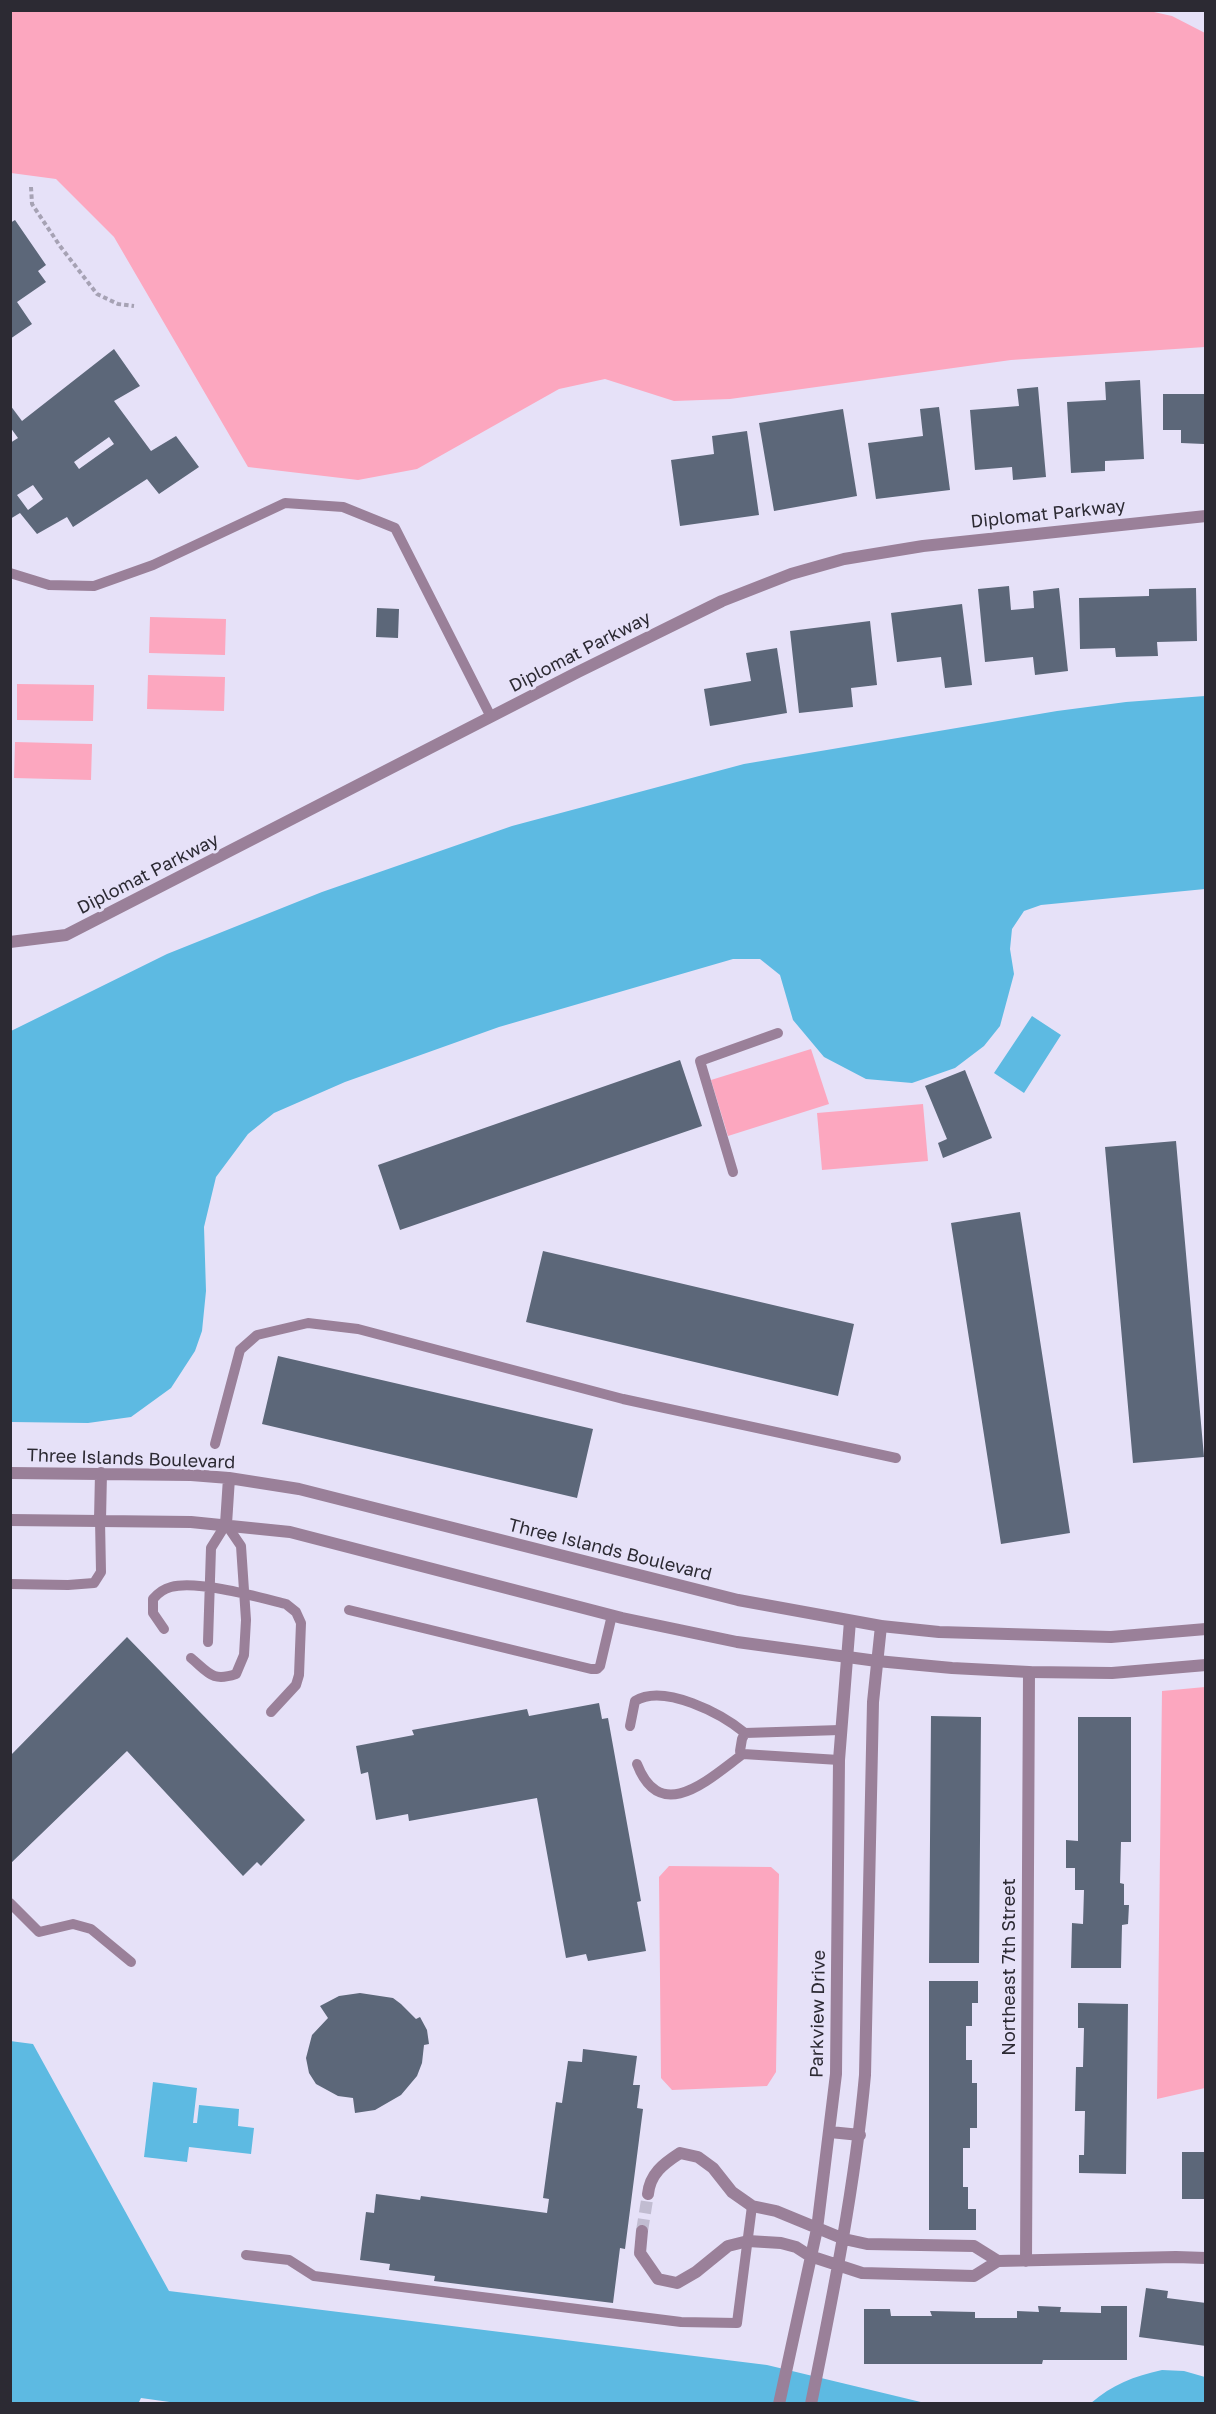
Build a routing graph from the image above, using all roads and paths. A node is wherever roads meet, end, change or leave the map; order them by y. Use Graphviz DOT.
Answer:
graph roads {
  1 [pos="31,187"];
  2 [pos="134,306"];
  3 [pos="1206,516"];
  4 [pos="10,573"];
  5 [pos="491,717"];
  6 [pos="10,942"];
  7 [pos="778,1034"];
  8 [pos="733,1172"];
  9 [pos="215,1444"];
  10 [pos="897,1458"];
  11 [pos="10,1473"];
  12 [pos="101,1473"];
  13 [pos="229,1478"];
  14 [pos="10,1520"];
  15 [pos="100,1520"];
  16 [pos="225,1524"];
  17 [pos="10,1584"];
  18 [pos="210,1588"];
  19 [pos="244,1594"];
  20 [pos="349,1610"];
  21 [pos="612,1615"];
  22 [pos="850,1621"];
  23 [pos="881,1626"];
  24 [pos="164,1629"];
  25 [pos="1206,1629"];
  26 [pos="208,1642"];
  27 [pos="846,1657"];
  28 [pos="191,1658"];
  29 [pos="877,1661"];
  30 [pos="1206,1665"];
  31 [pos="1029,1672"];
  32 [pos="271,1712"];
  33 [pos="630,1726"];
  34 [pos="840,1730"];
  35 [pos="745,1733"];
  36 [pos="743,1754"];
  37 [pos="838,1760"];
  38 [pos="636,1764"];
  39 [pos="10,1903"];
  40 [pos="131,1962"];
  41 [pos="830,2132"];
  42 [pos="860,2135"];
  43 [pos="648,2194"];
  44 [pos="752,2206"];
  45 [pos="817,2229"];
  46 [pos="642,2231"];
  47 [pos="844,2239"];
  48 [pos="747,2241"];
  49 [pos="246,2255"];
  50 [pos="810,2256"];
  51 [pos="1206,2258"];
  52 [pos="998,2261"];
  53 [pos="1026,2261"];
  54 [pos="838,2266"];
  55 [pos="779,2403"];
  56 [pos="811,2403"];
  1 -- 2 [label="path"];
  3 -- 5 [label="street, Diplomat Parkway"];
  4 -- 5 [label="lane"];
  5 -- 6 [label="street, Diplomat Parkway"];
  7 -- 8 [label="lane"];
  9 -- 10 [label="lane"];
  11 -- 12 [label="street, Three Islands Boulevard"];
  12 -- 13 [label="street, Three Islands Boulevard"];
  12 -- 15 [label="street"];
  13 -- 16 [label="street"];
  13 -- 22 [label="street, Three Islands Boulevard"];
  14 -- 15 [label="street"];
  15 -- 16 [label="street"];
  15 -- 17 [label="lane"];
  16 -- 18 [label="lane"];
  16 -- 19 [label="lane"];
  16 -- 21 [label="street"];
  18 -- 19 [label="lane"];
  18 -- 24 [label="lane"];
  18 -- 26 [label="lane"];
  19 -- 28 [label="lane"];
  19 -- 32 [label="lane"];
  20 -- 21 [label="lane"];
  21 -- 27 [label="street"];
  22 -- 23 [label="street, Three Islands Boulevard"];
  22 -- 27 [label="street, Parkview Drive"];
  23 -- 25 [label="street, Three Islands Boulevard"];
  23 -- 29 [label="street"];
  27 -- 29 [label="street"];
  27 -- 34 [label="street, Parkview Drive"];
  29 -- 31 [label="street"];
  29 -- 42 [label="street"];
  30 -- 31 [label="street"];
  31 -- 53 [label="street, Northeast 7th Street"];
  33 -- 35 [label="lane"];
  34 -- 35 [label="lane"];
  34 -- 37 [label="street, Parkview Drive"];
  35 -- 36 [label="lane"];
  36 -- 37 [label="lane"];
  36 -- 38 [label="lane"];
  37 -- 41 [label="street, Parkview Drive"];
  39 -- 40 [label="lane"];
  41 -- 42 [label="street"];
  41 -- 45 [label="street, Parkview Drive"];
  42 -- 47 [label="street"];
  43 -- 44 [label="street"];
  44 -- 45 [label="street"];
  44 -- 48 [label="lane"];
  45 -- 47 [label="street"];
  45 -- 50 [label="street, Parkview Drive"];
  46 -- 48 [label="street"];
  47 -- 52 [label="street"];
  47 -- 54 [label="street"];
  48 -- 49 [label="lane"];
  48 -- 50 [label="street"];
  50 -- 54 [label="street"];
  50 -- 55 [label="street, Parkview Drive"];
  51 -- 53 [label="street"];
  52 -- 53 [label="street"];
  52 -- 54 [label="street"];
  54 -- 56 [label="street"];
}
